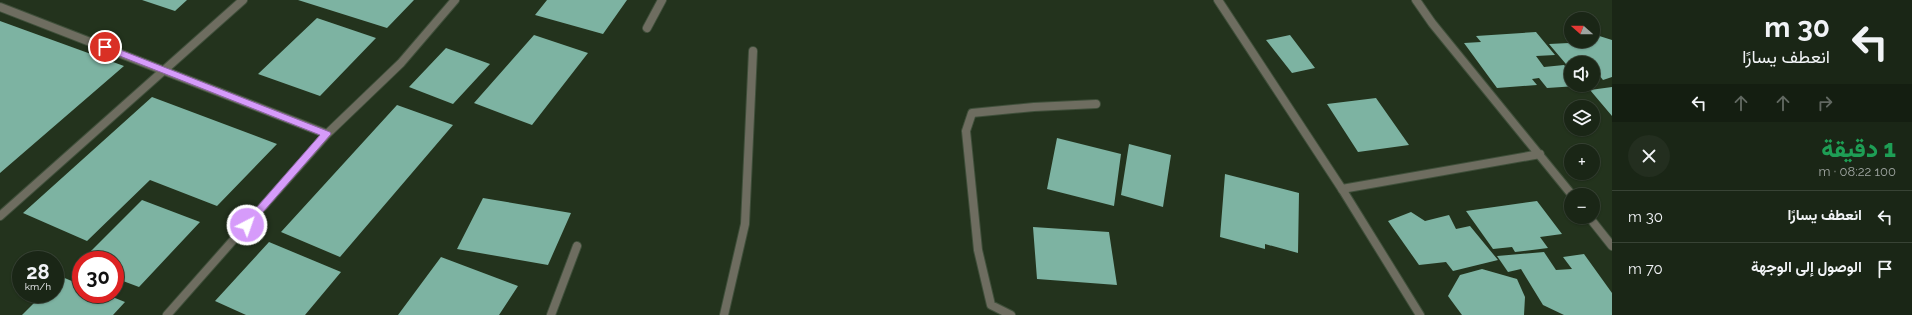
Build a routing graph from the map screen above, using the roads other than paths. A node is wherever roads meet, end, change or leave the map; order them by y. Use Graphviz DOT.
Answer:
graph roads {
  1 [pos="243,0"];
  2 [pos="455,0"];
  3 [pos="662,0"];
  4 [pos="1218,0"];
  5 [pos="1416,0"];
  6 [pos="0,7"];
  7 [pos="647,28"];
  8 [pos="753,51"];
  9 [pos="164,70"];
  10 [pos="1096,104"];
  11 [pos="327,134"];
  12 [pos="1540,154"];
  13 [pos="1567,188"];
  14 [pos="1342,189"];
  15 [pos="0,216"];
  16 [pos="1595,224"];
  17 [pos="577,246"];
  18 [pos="1612,246"];
  19 [pos="167,315"];
  20 [pos="552,315"];
  21 [pos="724,315"];
  22 [pos="1011,315"];
  23 [pos="1420,315"];
  1 -- 9 [label="street"];
  2 -- 11 [label="street"];
  3 -- 7 [label="street"];
  4 -- 14 [label="street"];
  5 -- 12 [label="street"];
  6 -- 9 [label="street"];
  8 -- 21 [label="street"];
  9 -- 11 [label="street"];
  9 -- 15 [label="street"];
  10 -- 22 [label="street"];
  11 -- 19 [label="street"];
  12 -- 13 [label="street"];
  12 -- 14 [label="street"];
  14 -- 23 [label="street"];
  16 -- 18 [label="street"];
  17 -- 20 [label="street"];
}
